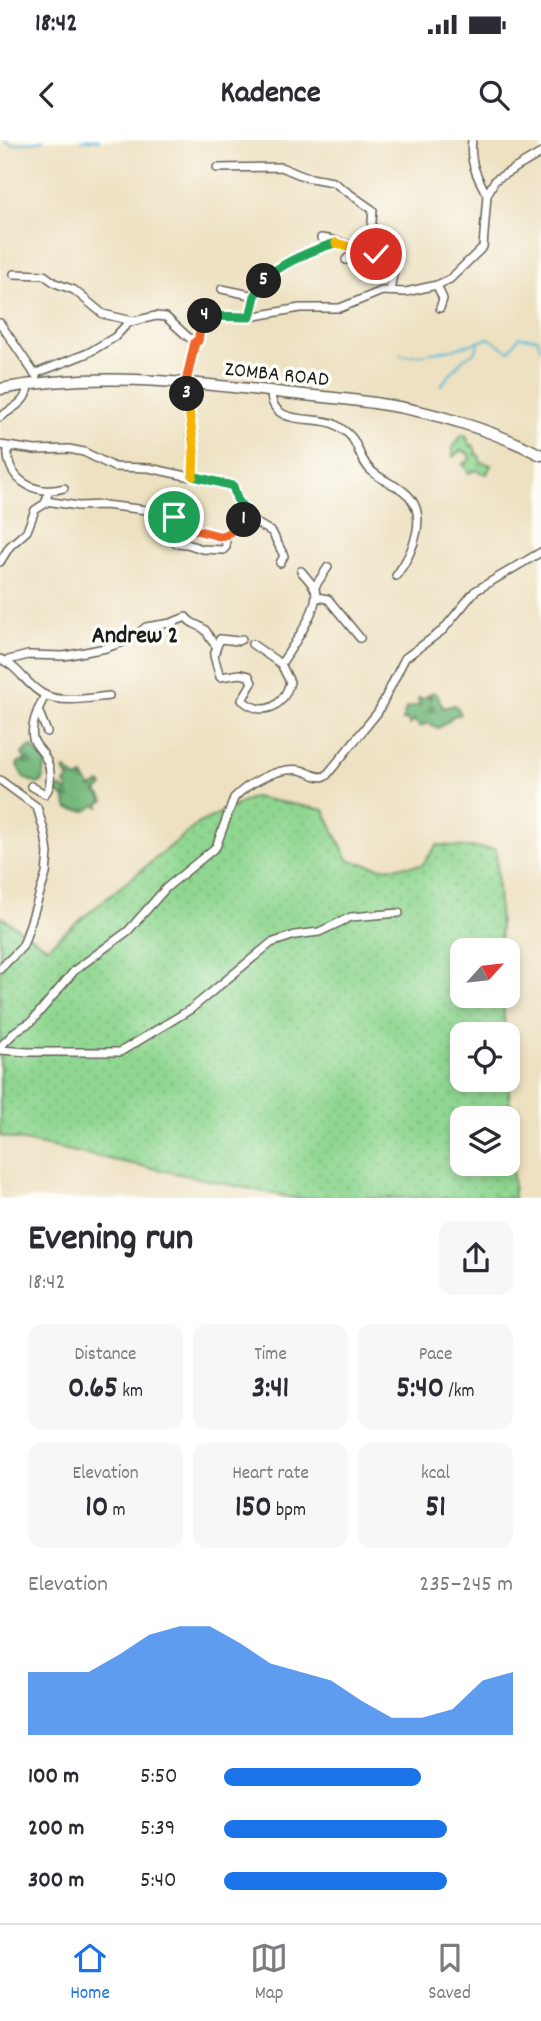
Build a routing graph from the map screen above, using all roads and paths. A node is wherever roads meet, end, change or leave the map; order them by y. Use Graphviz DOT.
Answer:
graph roads {
  1 [pos="472,140"];
  2 [pos="541,153"];
  3 [pos="217,168"];
  4 [pos="488,195"];
  5 [pos="321,237"];
  6 [pos="337,242"];
  7 [pos="356,248"];
  8 [pos="346,260"];
  9 [pos="14,274"];
  10 [pos="437,285"];
  11 [pos="222,289"];
  12 [pos="390,290"];
  13 [pos="255,296"];
  14 [pos="440,308"];
  15 [pos="250,317"];
  16 [pos="134,321"];
  17 [pos="0,323"];
  18 [pos="195,342"];
  19 [pos="34,380"];
  20 [pos="186,382"];
  21 [pos="0,389"];
  22 [pos="271,392"];
  23 [pos="0,416"];
  24 [pos="4,446"];
  25 [pos="541,455"];
  26 [pos="193,477"];
  27 [pos="64,488"];
  28 [pos="48,492"];
  29 [pos="46,501"];
  30 [pos="249,516"];
  31 [pos="225,536"];
  32 [pos="176,543"];
  33 [pos="541,552"];
  34 [pos="0,562"];
  35 [pos="280,563"];
  36 [pos="328,567"];
  37 [pos="302,571"];
  38 [pos="397,576"];
  39 [pos="314,588"];
  40 [pos="316,597"];
  41 [pos="360,638"];
  42 [pos="242,639"];
  43 [pos="252,645"];
  44 [pos="217,646"];
  45 [pos="3,660"];
  46 [pos="281,664"];
  47 [pos="44,695"];
  48 [pos="109,696"];
  49 [pos="38,710"];
  50 [pos="47,732"];
  51 [pos="0,780"];
  52 [pos="31,786"];
  53 [pos="399,913"];
  54 [pos="0,970"];
  55 [pos="0,1048"];
  1 -- 4 [label="street"];
  2 -- 4 [label="street"];
  3 -- 7 [label="street"];
  4 -- 10 [label="street"];
  5 -- 6 [label="street"];
  6 -- 7 [label="street"];
  6 -- 13 [label="street"];
  7 -- 8 [label="street"];
  7 -- 12 [label="street"];
  9 -- 16 [label="street"];
  10 -- 12 [label="street"];
  10 -- 14 [label="street"];
  11 -- 13 [label="street"];
  12 -- 15 [label="street"];
  13 -- 15 [label="street"];
  15 -- 18 [label="street"];
  16 -- 18 [label="street"];
  16 -- 19 [label="street"];
  17 -- 19 [label="street"];
  18 -- 20 [label="street"];
  19 -- 20 [label="highway, ZOMBA ROAD"];
  19 -- 21 [label="highway, ZOMBA ROAD"];
  19 -- 23 [label="street"];
  20 -- 22 [label="highway, ZOMBA ROAD"];
  20 -- 26 [label="street"];
  22 -- 25 [label="highway, ZOMBA ROAD"];
  22 -- 38 [label="street"];
  24 -- 26 [label="street"];
  24 -- 28 [label="street"];
  26 -- 30 [label="street"];
  27 -- 28 [label="street"];
  28 -- 29 [label="street"];
  29 -- 31 [label="street"];
  29 -- 34 [label="street"];
  30 -- 31 [label="street"];
  30 -- 35 [label="street"];
  31 -- 32 [label="street"];
  33 -- 55 [label="street"];
  36 -- 39 [label="street"];
  37 -- 39 [label="street"];
  39 -- 40 [label="street"];
  40 -- 41 [label="street"];
  40 -- 46 [label="street"];
  42 -- 44 [label="street"];
  43 -- 46 [label="street"];
  44 -- 45 [label="street"];
  44 -- 46 [label="street"];
  45 -- 47 [label="street"];
  47 -- 48 [label="street"];
  47 -- 49 [label="street"];
  49 -- 50 [label="street"];
  49 -- 52 [label="street"];
  51 -- 54 [label="street"];
  53 -- 55 [label="street"];
}
